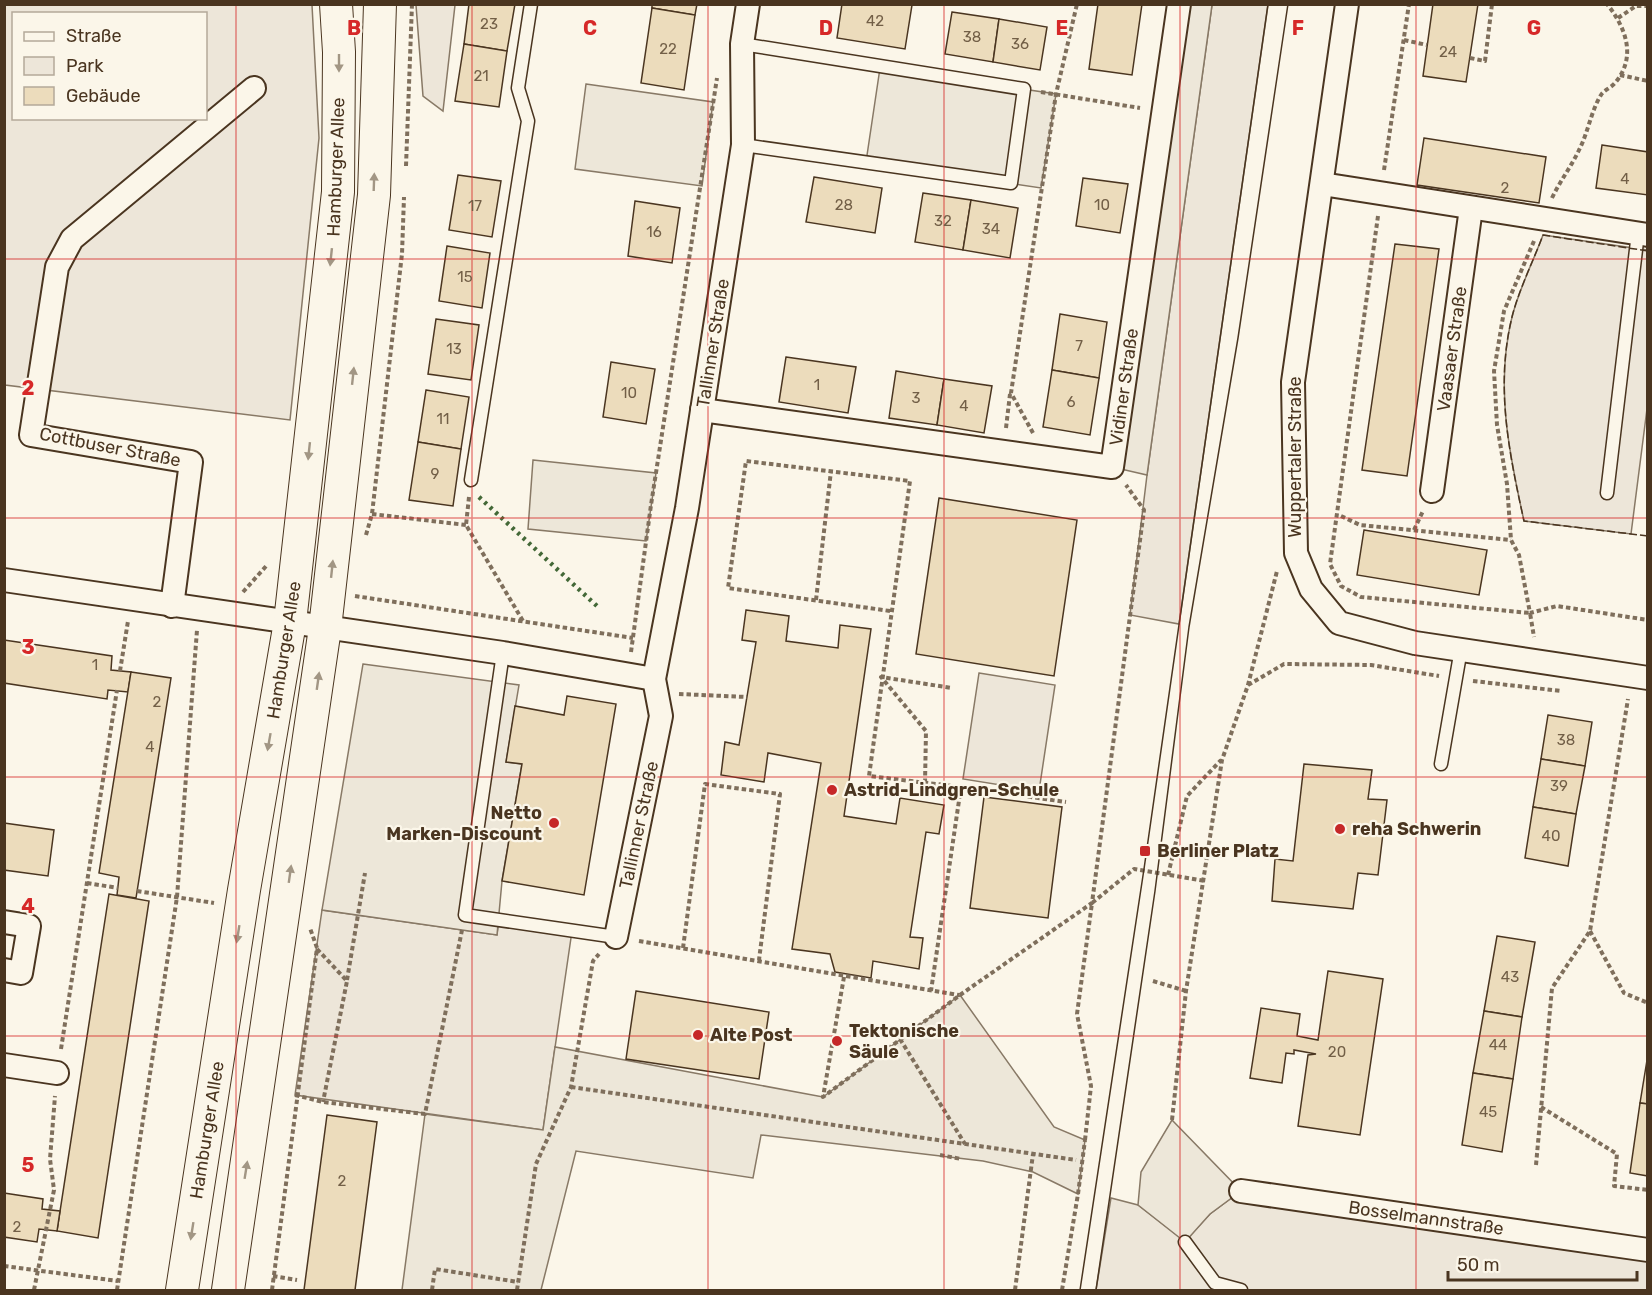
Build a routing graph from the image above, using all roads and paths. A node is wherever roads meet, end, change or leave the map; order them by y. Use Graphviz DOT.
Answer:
graph roads {
  1 [pos="336,4"];
  2 [pos="380,4"];
  3 [pos="531,4"];
  4 [pos="748,4"];
  5 [pos="1077,4"];
  6 [pos="1179,4"];
  7 [pos="1347,4"];
  8 [pos="1409,4"];
  9 [pos="1492,4"];
  10 [pos="1607,4"];
  11 [pos="1636,5"];
  12 [pos="1647,6"];
  13 [pos="1618,18"];
  14 [pos="1404,40"];
  15 [pos="742,44"];
  16 [pos="1427,45"];
  17 [pos="1470,58"];
  18 [pos="718,69"];
  19 [pos="1620,75"];
  20 [pos="1647,81"];
  21 [pos="254,88"];
  22 [pos="1024,89"];
  23 [pos="1056,94"];
  24 [pos="1164,112"];
  25 [pos="743,145"];
  26 [pos="1322,184"];
  27 [pos="1381,194"];
  28 [pos="1471,208"];
  29 [pos="1543,219"];
  30 [pos="1643,234"];
  31 [pos="1011,393"];
  32 [pos="702,410"];
  33 [pos="1003,452"];
  34 [pos="1048,458"];
  35 [pos="1112,466"];
  36 [pos="831,471"];
  37 [pos="471,480"];
  38 [pos="1432,491"];
  39 [pos="1607,493"];
  40 [pos="372,514"];
  41 [pos="1341,516"];
  42 [pos="466,525"];
  43 [pos="1511,540"];
  44 [pos="1278,568"];
  45 [pos="4,580"];
  46 [pos="355,596"];
  47 [pos="131,598"];
  48 [pos="816,600"];
  49 [pos="172,606"];
  50 [pos="199,609"];
  51 [pos="890,611"];
  52 [pos="1530,613"];
  53 [pos="1647,620"];
  54 [pos="523,621"];
  55 [pos="290,622"];
  56 [pos="325,628"];
  57 [pos="633,638"];
  58 [pos="1461,649"];
  59 [pos="503,653"];
  60 [pos="120,671"];
  61 [pos="628,674"];
  62 [pos="881,677"];
  63 [pos="1647,678"];
  64 [pos="655,685"];
  65 [pos="952,688"];
  66 [pos="117,690"];
  67 [pos="747,698"];
  68 [pos="1628,699"];
  69 [pos="1222,760"];
  70 [pos="1441,764"];
  71 [pos="925,783"];
  72 [pos="961,787"];
  73 [pos="1066,802"];
  74 [pos="365,873"];
  75 [pos="1168,875"];
  76 [pos="1205,881"];
  77 [pos="87,883"];
  78 [pos="118,888"];
  79 [pos="137,891"];
  80 [pos="177,897"];
  81 [pos="218,903"];
  82 [pos="1092,903"];
  83 [pos="465,915"];
  84 [pos="307,917"];
  85 [pos="4,922"];
  86 [pos="1590,931"];
  87 [pos="616,937"];
  88 [pos="317,948"];
  89 [pos="683,948"];
  90 [pos="759,960"];
  91 [pos="4,970"];
  92 [pos="844,978"];
  93 [pos="347,981"];
  94 [pos="1153,981"];
  95 [pos="931,991"];
  96 [pos="1186,991"];
  97 [pos="960,995"];
  98 [pos="1647,1004"];
  99 [pos="900,1040"];
  100 [pos="4,1065"];
  101 [pos="57,1073"];
  102 [pos="571,1087"];
  103 [pos="295,1095"];
  104 [pos="323,1102"];
  105 [pos="1541,1107"];
  106 [pos="1173,1120"];
  107 [pos="965,1144"];
  108 [pos="1033,1154"];
  109 [pos="940,1155"];
  110 [pos="961,1158"];
  111 [pos="1076,1160"];
  112 [pos="1536,1165"];
  113 [pos="1647,1190"];
  114 [pos="1241,1191"];
  115 [pos="1185,1242"];
  116 [pos="1647,1250"];
  117 [pos="4,1266"];
  118 [pos="39,1272"];
  119 [pos="273,1276"];
  120 [pos="297,1280"];
  121 [pos="118,1281"];
  122 [pos="518,1282"];
  123 [pos="34,1290"];
  124 [pos="117,1290"];
  125 [pos="182,1290"];
  126 [pos="228,1290"];
  127 [pos="272,1290"];
  128 [pos="432,1290"];
  129 [pos="517,1290"];
  130 [pos="1015,1290"];
  131 [pos="1062,1290"];
  132 [pos="1241,1290"];
  1 -- 55 [label="street, Hamburger Allee, one-way"];
  56 -- 2 [label="street, Hamburger Allee, one-way"];
  3 -- 37 [label="lane"];
  4 -- 15 [label="street, Tallinner Straße"];
  5 -- 23 [label="path"];
  6 -- 24 [label="street, Vidiner Straße"];
  7 -- 26 [label="street, Wuppertaler Straße"];
  8 -- 14 [label="path"];
  9 -- 17 [label="path"];
  10 -- 13 [label="path"];
  11 -- 12 [label="path"];
  11 -- 13 [label="path"];
  13 -- 19 [label="path"];
  14 -- 16 [label="path"];
  14 -- 27 [label="path"];
  15 -- 22 [label="lane"];
  15 -- 25 [label="street, Tallinner Straße"];
  18 -- 57 [label="path"];
  19 -- 20 [label="path"];
  19 -- 29 [label="path"];
  21 -- 49 [label="street, Cottbuser Straße"];
  22 -- 23 [label="path"];
  22 -- 25 [label="lane"];
  23 -- 24 [label="path"];
  23 -- 31 [label="path"];
  24 -- 35 [label="street, Vidiner Straße"];
  25 -- 32 [label="street, Tallinner Straße"];
  26 -- 27 [label="street"];
  26 -- 58 [label="street, Wuppertaler Straße"];
  27 -- 28 [label="street"];
  27 -- 52 [label="path"];
  28 -- 29 [label="street"];
  28 -- 38 [label="street, Vaasaer Straße"];
  29 -- 30 [label="street"];
  29 -- 43 [label="path"];
  30 -- 39 [label="lane"];
  31 -- 33 [label="path"];
  31 -- 34 [label="path"];
  32 -- 33 [label="street, Vidiner Straße"];
  32 -- 64 [label="street, Tallinner Straße"];
  33 -- 34 [label="street, Vidiner Straße"];
  34 -- 35 [label="street, Vidiner Straße"];
  35 -- 82 [label="path"];
  36 -- 48 [label="path"];
  36 -- 48 [label="path"];
  36 -- 51 [label="path"];
  37 -- 42 [label="path"];
  40 -- 42 [label="path"];
  41 -- 43 [label="path"];
  42 -- 54 [label="path"];
  43 -- 52 [label="path"];
  44 -- 69 [label="path"];
  45 -- 47 [label="street"];
  46 -- 54 [label="path"];
  47 -- 49 [label="street"];
  47 -- 60 [label="path"];
  48 -- 51 [label="path"];
  49 -- 50 [label="street"];
  50 -- 55 [label="street"];
  50 -- 80 [label="path"];
  51 -- 62 [label="path"];
  52 -- 53 [label="path"];
  54 -- 57 [label="path"];
  55 -- 56 [label="street"];
  55 -- 125 [label="street, Hamburger Allee, one-way"];
  56 -- 59 [label="street"];
  126 -- 56 [label="street, Hamburger Allee, one-way"];
  57 -- 61 [label="path"];
  58 -- 63 [label="street, Wuppertaler Straße"];
  58 -- 70 [label="lane"];
  59 -- 61 [label="street"];
  59 -- 83 [label="lane"];
  61 -- 64 [label="street"];
  62 -- 65 [label="path"];
  62 -- 71 [label="path"];
  62 -- 71 [label="path"];
  64 -- 67 [label="path"];
  64 -- 87 [label="street, Tallinner Straße"];
  66 -- 77 [label="path"];
  68 -- 86 [label="path"];
  69 -- 75 [label="path"];
  69 -- 76 [label="path"];
  71 -- 72 [label="path"];
  72 -- 73 [label="path"];
  72 -- 95 [label="path"];
  74 -- 93 [label="path"];
  75 -- 76 [label="path"];
  75 -- 82 [label="path"];
  76 -- 96 [label="path"];
  77 -- 78 [label="path"];
  77 -- 101 [label="path"];
  79 -- 80 [label="path"];
  80 -- 81 [label="path"];
  80 -- 121 [label="path"];
  82 -- 97 [label="path"];
  82 -- 131 [label="path, bridge"];
  83 -- 87 [label="lane"];
  83 -- 104 [label="path"];
  84 -- 88 [label="path"];
  85 -- 91 [label="street"];
  86 -- 98 [label="path"];
  86 -- 105 [label="path"];
  87 -- 89 [label="path"];
  87 -- 102 [label="path"];
  88 -- 93 [label="path"];
  88 -- 103 [label="path"];
  89 -- 90 [label="path"];
  89 -- 90 [label="path"];
  90 -- 92 [label="path"];
  92 -- 95 [label="path"];
  92 -- 99 [label="path"];
  93 -- 104 [label="path"];
  94 -- 96 [label="path"];
  95 -- 97 [label="path"];
  96 -- 106 [label="path"];
  97 -- 99 [label="path"];
  99 -- 107 [label="path"];
  100 -- 101 [label="street"];
  101 -- 118 [label="path"];
  102 -- 107 [label="path"];
  102 -- 122 [label="path"];
  103 -- 104 [label="path"];
  103 -- 119 [label="path"];
  105 -- 112 [label="path"];
  105 -- 113 [label="path"];
  107 -- 108 [label="path"];
  108 -- 111 [label="path"];
  108 -- 130 [label="path"];
  109 -- 110 [label="path"];
  114 -- 116 [label="street, Bosselmannstraße"];
  115 -- 132 [label="lane"];
  117 -- 118 [label="path"];
  118 -- 121 [label="path"];
  118 -- 123 [label="path"];
  119 -- 120 [label="path"];
  119 -- 127 [label="path"];
  121 -- 124 [label="path"];
  122 -- 128 [label="path"];
  122 -- 129 [label="path"];
}
